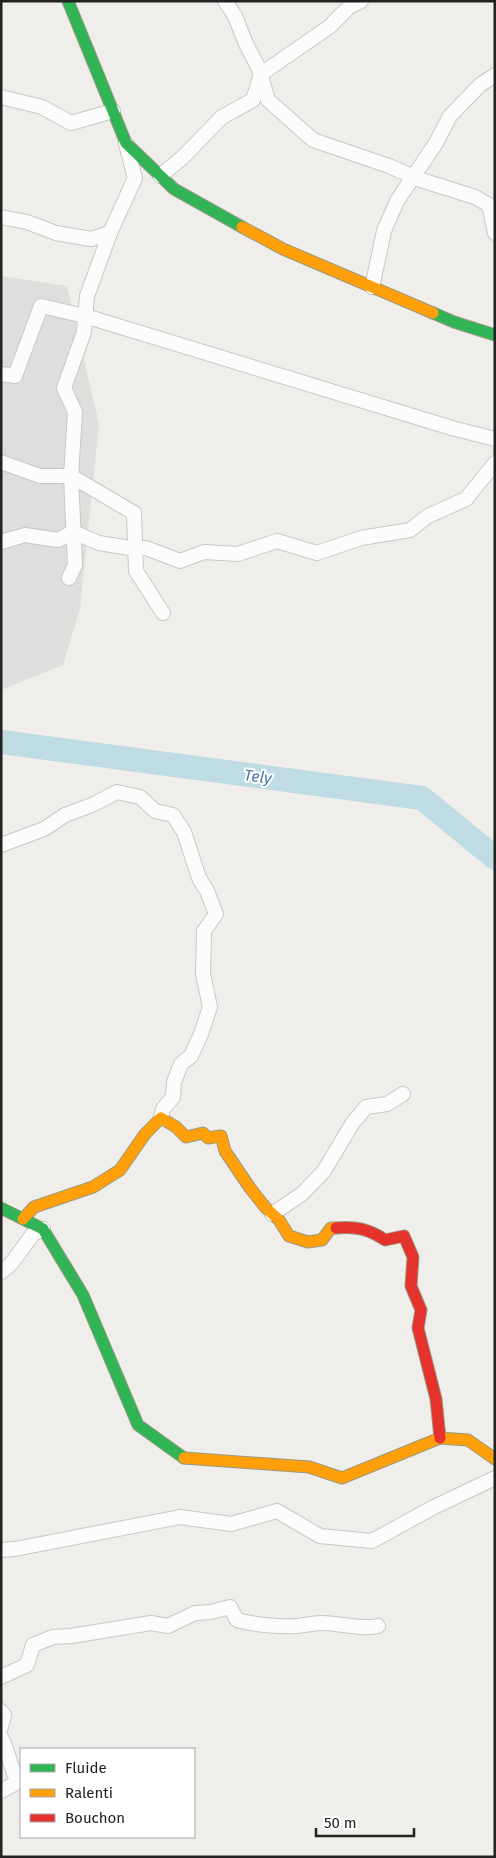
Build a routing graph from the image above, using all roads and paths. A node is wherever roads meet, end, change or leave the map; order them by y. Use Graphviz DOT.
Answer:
graph roads {
  1 [pos="68,1"];
  2 [pos="225,1"];
  3 [pos="361,1"];
  4 [pos="261,74"];
  5 [pos="495,75"];
  6 [pos="1,97"];
  7 [pos="113,112"];
  8 [pos="126,143"];
  9 [pos="160,176"];
  10 [pos="414,177"];
  11 [pos="1,217"];
  12 [pos="110,232"];
  13 [pos="495,233"];
  14 [pos="372,287"];
  15 [pos="85,316"];
  16 [pos="495,335"];
  17 [pos="1,374"];
  18 [pos="495,439"];
  19 [pos="1,462"];
  20 [pos="495,463"];
  21 [pos="71,476"];
  22 [pos="74,532"];
  23 [pos="1,542"];
  24 [pos="136,549"];
  25 [pos="69,578"];
  26 [pos="163,613"];
  27 [pos="1,845"];
  28 [pos="403,1094"];
  29 [pos="161,1118"];
  30 [pos="1,1208"];
  31 [pos="272,1214"];
  32 [pos="23,1219"];
  33 [pos="43,1229"];
  34 [pos="1,1272"];
  35 [pos="440,1438"];
  36 [pos="495,1459"];
  37 [pos="495,1478"];
  38 [pos="1,1550"];
  39 [pos="378,1626"];
  40 [pos="1,1677"];
  41 [pos="1,1712"];
  42 [pos="1,1727"];
  43 [pos="1,1737"];
  44 [pos="1,1791"];
  1 -- 7 [label="street"];
  2 -- 4 [label="street"];
  3 -- 4 [label="street"];
  4 -- 9 [label="street"];
  4 -- 10 [label="street"];
  5 -- 10 [label="street"];
  6 -- 7 [label="street"];
  7 -- 8 [label="street"];
  8 -- 9 [label="street"];
  8 -- 12 [label="street"];
  9 -- 14 [label="street"];
  10 -- 13 [label="street"];
  10 -- 14 [label="street"];
  11 -- 12 [label="street"];
  12 -- 15 [label="street"];
  14 -- 16 [label="street"];
  15 -- 17 [label="street"];
  15 -- 18 [label="street"];
  15 -- 21 [label="street"];
  19 -- 21 [label="street"];
  20 -- 24 [label="street"];
  21 -- 22 [label="street"];
  21 -- 24 [label="street"];
  22 -- 23 [label="street"];
  22 -- 24 [label="street"];
  22 -- 25 [label="street"];
  24 -- 26 [label="street"];
  27 -- 29 [label="street"];
  28 -- 31 [label="street"];
  29 -- 31 [label="street"];
  29 -- 32 [label="street"];
  30 -- 32 [label="street"];
  31 -- 35 [label="street"];
  32 -- 33 [label="street"];
  33 -- 34 [label="street"];
  33 -- 35 [label="street"];
  35 -- 36 [label="street"];
  37 -- 38 [label="street"];
  39 -- 40 [label="street"];
  41 -- 42 [label="street"];
  43 -- 44 [label="street"];
}
